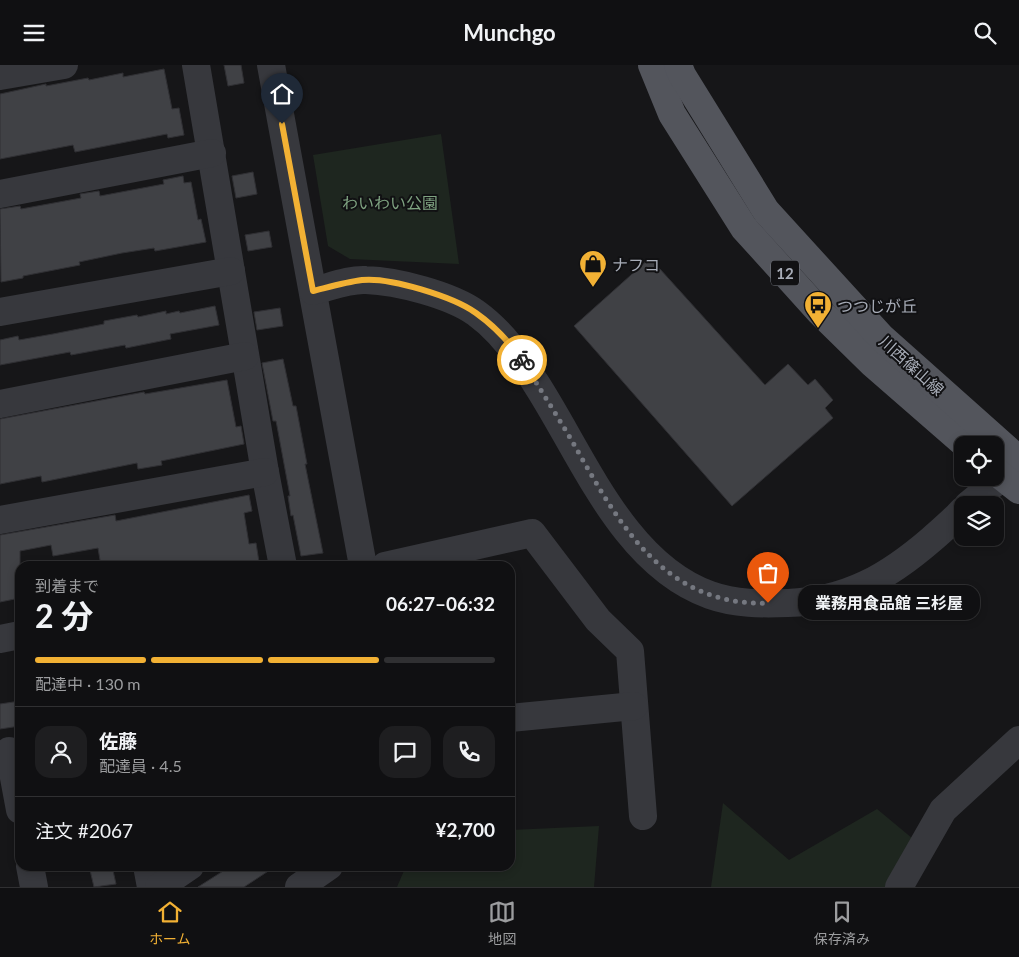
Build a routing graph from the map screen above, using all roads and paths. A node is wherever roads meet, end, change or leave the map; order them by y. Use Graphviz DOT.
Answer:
graph roads {
  1 [pos="64,65"];
  2 [pos="196,65"];
  3 [pos="271,65"];
  4 [pos="652,65"];
  5 [pos="678,65"];
  6 [pos="0,76"];
  7 [pos="212,153"];
  8 [pos="0,194"];
  9 [pos="231,271"];
  10 [pos="313,291"];
  11 [pos="0,312"];
  12 [pos="245,356"];
  13 [pos="0,404"];
  14 [pos="956,436"];
  15 [pos="265,472"];
  16 [pos="1011,472"];
  17 [pos="980,496"];
  18 [pos="954,518"];
  19 [pos="0,520"];
  20 [pos="451,559"];
  21 [pos="282,561"];
  22 [pos="362,561"];
  23 [pos="432,561"];
  24 [pos="15,636"];
  25 [pos="0,639"];
  26 [pos="634,706"];
  27 [pos="515,718"];
  28 [pos="1019,740"];
  29 [pos="10,751"];
  30 [pos="15,780"];
  31 [pos="642,816"];
  32 [pos="31,871"];
  33 [pos="148,871"];
  34 [pos="182,871"];
  35 [pos="322,871"];
  36 [pos="34,887"];
  37 [pos="151,887"];
  38 [pos="158,887"];
  39 [pos="299,887"];
  40 [pos="899,887"];
  1 -- 6 [label="street"];
  2 -- 7 [label="street"];
  3 -- 10 [label="street"];
  4 -- 14 [label="main road, 川西篠山線 / 12"];
  5 -- 16 [label="main road, 川西篠山線 / 12"];
  7 -- 8 [label="street"];
  7 -- 9 [label="street"];
  9 -- 11 [label="street"];
  9 -- 12 [label="street"];
  10 -- 18 [label="street"];
  10 -- 22 [label="street"];
  12 -- 13 [label="street"];
  12 -- 15 [label="street"];
  15 -- 19 [label="street"];
  15 -- 21 [label="street"];
  16 -- 17 [label="street"];
  20 -- 23 [label="street"];
  20 -- 26 [label="street"];
  24 -- 25 [label="street"];
  26 -- 27 [label="street"];
  26 -- 31 [label="street"];
  28 -- 40 [label="street"];
  29 -- 30 [label="street"];
  32 -- 36 [label="street"];
  33 -- 37 [label="street"];
  34 -- 38 [label="street"];
  35 -- 39 [label="street"];
}
